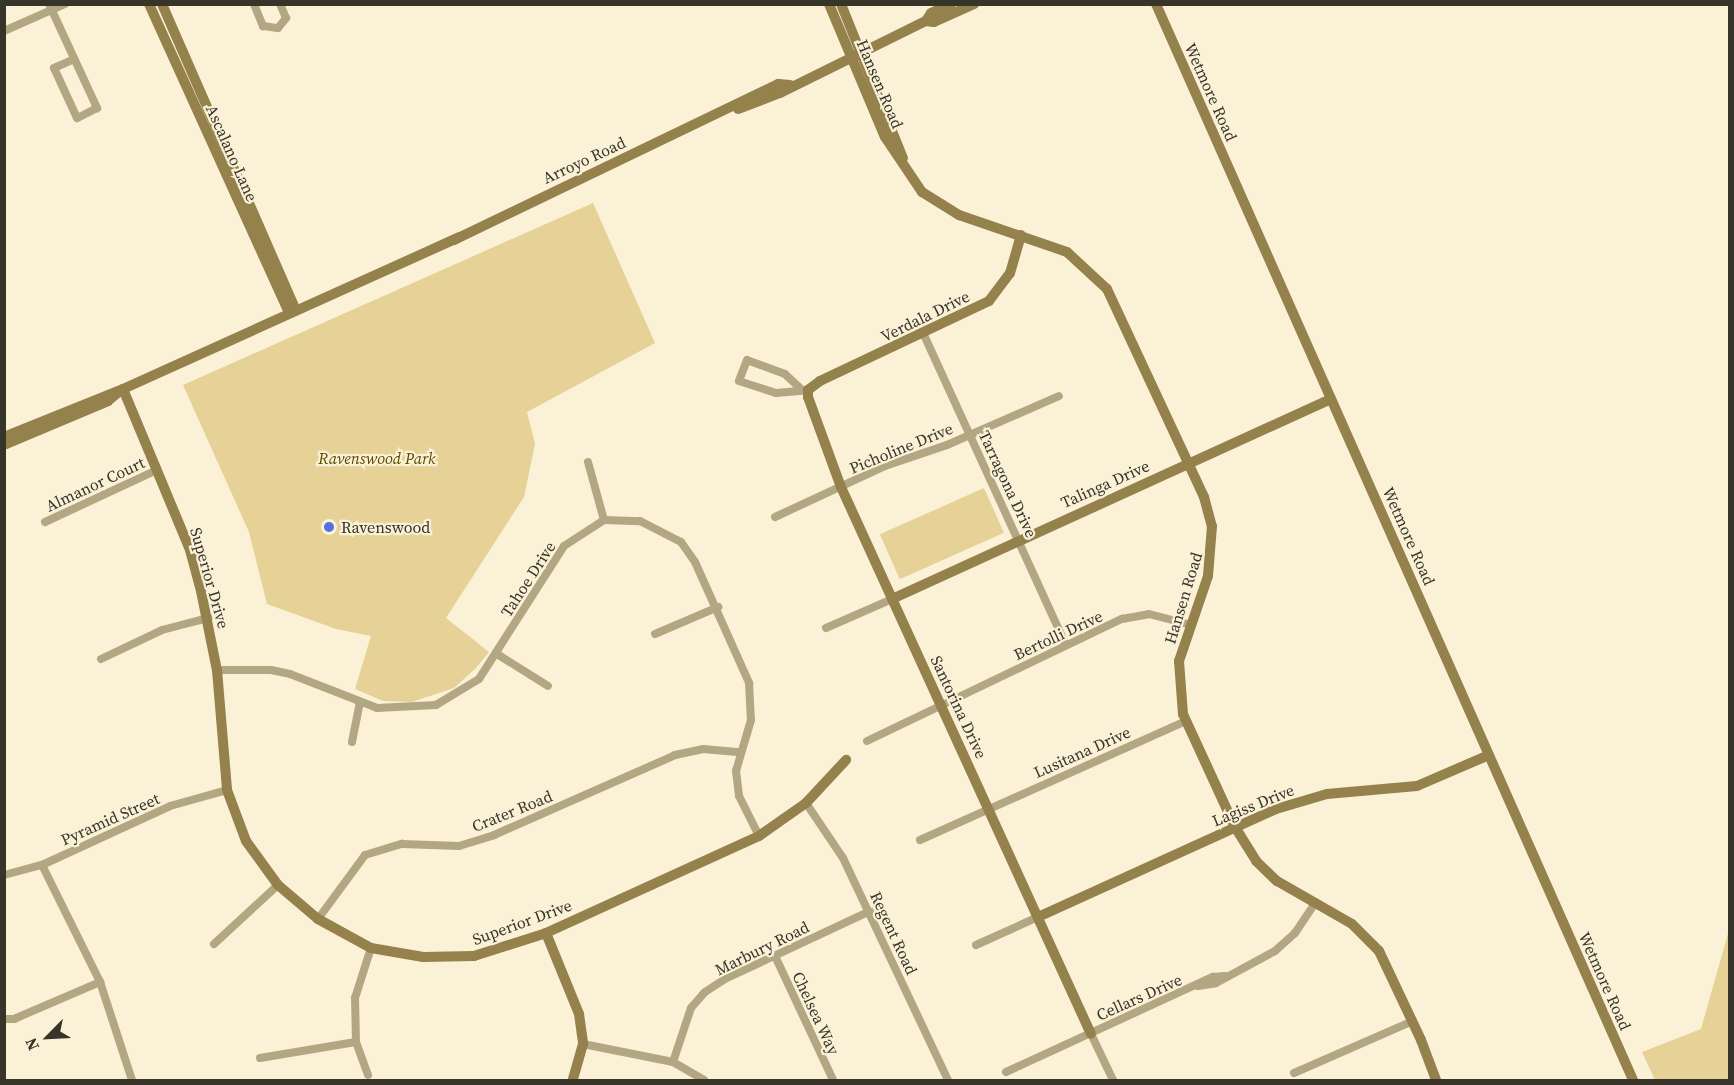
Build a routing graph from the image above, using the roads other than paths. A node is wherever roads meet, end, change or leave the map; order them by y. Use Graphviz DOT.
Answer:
graph roads {
  1 [pos="65,4"];
  2 [pos="148,4"];
  3 [pos="162,4"];
  4 [pos="254,4"];
  5 [pos="280,4"];
  6 [pos="829,4"];
  7 [pos="841,4"];
  8 [pos="951,4"];
  9 [pos="974,4"];
  10 [pos="1156,4"];
  11 [pos="50,8"];
  12 [pos="926,21"];
  13 [pos="4,31"];
  14 [pos="857,54"];
  15 [pos="74,59"];
  16 [pos="1021,235"];
  17 [pos="292,312"];
  18 [pos="924,335"];
  19 [pos="123,389"];
  20 [pos="804,390"];
  21 [pos="1059,396"];
  22 [pos="1331,399"];
  23 [pos="970,434"];
  24 [pos="4,437"];
  25 [pos="4,445"];
  26 [pos="588,462"];
  27 [pos="1188,464"];
  28 [pos="157,470"];
  29 [pos="841,487"];
  30 [pos="775,517"];
  31 [pos="604,520"];
  32 [pos="45,522"];
  33 [pos="1018,540"];
  34 [pos="892,599"];
  35 [pos="718,607"];
  36 [pos="208,618"];
  37 [pos="1191,625"];
  38 [pos="826,628"];
  39 [pos="656,634"];
  40 [pos="1066,645"];
  41 [pos="497,654"];
  42 [pos="101,659"];
  43 [pos="217,670"];
  44 [pos="548,686"];
  45 [pos="360,702"];
  46 [pos="941,706"];
  47 [pos="1186,721"];
  48 [pos="867,741"];
  49 [pos="352,742"];
  50 [pos="740,752"];
  51 [pos="1489,755"];
  52 [pos="846,760"];
  53 [pos="227,790"];
  54 [pos="806,803"];
  55 [pos="990,808"];
  56 [pos="1235,827"];
  57 [pos="759,836"];
  58 [pos="920,840"];
  59 [pos="42,865"];
  60 [pos="4,875"];
  61 [pos="278,885"];
  62 [pos="1316,903"];
  63 [pos="870,911"];
  64 [pos="1038,917"];
  65 [pos="318,919"];
  66 [pos="546,933"];
  67 [pos="214,944"];
  68 [pos="976,945"];
  69 [pos="371,948"];
  70 [pos="775,956"];
  71 [pos="100,982"];
  72 [pos="4,1018"];
  73 [pos="1413,1022"];
  74 [pos="1091,1034"];
  75 [pos="356,1042"];
  76 [pos="583,1044"];
  77 [pos="260,1058"];
  78 [pos="673,1062"];
  79 [pos="1006,1072"];
  80 [pos="1293,1073"];
  81 [pos="368,1075"];
  82 [pos="132,1080"];
  83 [pos="573,1080"];
  84 [pos="704,1080"];
  85 [pos="833,1080"];
  86 [pos="948,1080"];
  87 [pos="1113,1080"];
  88 [pos="1436,1080"];
  89 [pos="1633,1080"];
  1 -- 11 [label="street"];
  2 -- 17 [label="street, Ascalano Lane"];
  3 -- 17 [label="street, Ascalano Lane"];
  4 -- 5 [label="street"];
  6 -- 14 [label="street, Hansen Road"];
  7 -- 14 [label="street, Hansen Road"];
  8 -- 12 [label="street, Arroyo Road"];
  9 -- 12 [label="street, Arroyo Road"];
  10 -- 22 [label="street, Wetmore Road"];
  11 -- 13 [label="street"];
  11 -- 15 [label="street"];
  12 -- 14 [label="street, Arroyo Road"];
  14 -- 16 [label="street, Hansen Road"];
  14 -- 17 [label="street, Arroyo Road"];
  15 -- 15 [label="street"];
  16 -- 18 [label="street, Verdala Drive"];
  16 -- 27 [label="street, Hansen Road"];
  17 -- 19 [label="street, Arroyo Road"];
  18 -- 20 [label="street, Verdala Drive"];
  18 -- 23 [label="street, Tarragona Drive"];
  19 -- 24 [label="street, Arroyo Road"];
  19 -- 25 [label="street, Arroyo Road"];
  19 -- 28 [label="street, Superior Drive"];
  20 -- 20 [label="street"];
  20 -- 29 [label="street, Santorina Drive"];
  21 -- 23 [label="street, Picholine Drive"];
  22 -- 27 [label="street, Talinga Drive"];
  22 -- 51 [label="street, Wetmore Road"];
  23 -- 29 [label="street, Picholine Drive"];
  23 -- 33 [label="street, Tarragona Drive"];
  26 -- 31 [label="street"];
  27 -- 33 [label="street, Talinga Drive"];
  27 -- 37 [label="street, Hansen Road"];
  28 -- 32 [label="street, Almanor Court"];
  28 -- 36 [label="street, Superior Drive"];
  29 -- 30 [label="street, Picholine Drive"];
  29 -- 34 [label="street, Santorina Drive"];
  31 -- 35 [label="street"];
  31 -- 41 [label="street, Tahoe Drive"];
  33 -- 34 [label="street, Talinga Drive"];
  33 -- 40 [label="street, Tarragona Drive"];
  34 -- 38 [label="street"];
  34 -- 46 [label="street, Santorina Drive"];
  35 -- 39 [label="street"];
  35 -- 50 [label="street"];
  36 -- 42 [label="street"];
  36 -- 43 [label="street, Superior Drive"];
  37 -- 40 [label="street, Bertolli Drive"];
  37 -- 47 [label="street, Hansen Road"];
  40 -- 46 [label="street, Bertolli Drive"];
  41 -- 44 [label="street"];
  41 -- 45 [label="street, Tahoe Drive"];
  43 -- 45 [label="street, Tahoe Drive"];
  43 -- 53 [label="street, Superior Drive"];
  45 -- 49 [label="street"];
  46 -- 48 [label="street, Bertolli Drive"];
  46 -- 55 [label="street, Santorina Drive"];
  47 -- 55 [label="street, Lusitana Drive"];
  47 -- 56 [label="street, Hansen Road"];
  50 -- 57 [label="street"];
  50 -- 65 [label="street, Crater Road"];
  51 -- 56 [label="street, Lagiss Drive"];
  51 -- 89 [label="street, Wetmore Road"];
  52 -- 54 [label="street, Superior Drive"];
  53 -- 59 [label="street, Pyramid Street"];
  53 -- 61 [label="street, Superior Drive"];
  54 -- 57 [label="street, Superior Drive"];
  54 -- 63 [label="street, Regent Road"];
  55 -- 58 [label="street, Lusitana Drive"];
  55 -- 64 [label="street, Santorina Drive"];
  56 -- 62 [label="street, Hansen Road"];
  56 -- 64 [label="street, Lagiss Drive"];
  57 -- 66 [label="street, Superior Drive"];
  59 -- 60 [label="street, Pyramid Street"];
  59 -- 71 [label="street"];
  61 -- 65 [label="street, Superior Drive"];
  61 -- 67 [label="street"];
  62 -- 73 [label="street, Hansen Road"];
  62 -- 74 [label="street, Cellars Drive"];
  63 -- 70 [label="street, Marbury Road"];
  63 -- 86 [label="street, Regent Road"];
  64 -- 68 [label="street"];
  64 -- 74 [label="street, Santorina Drive"];
  65 -- 69 [label="street, Superior Drive"];
  66 -- 69 [label="street, Superior Drive"];
  66 -- 76 [label="street"];
  69 -- 75 [label="street"];
  70 -- 78 [label="street, Marbury Road"];
  70 -- 85 [label="street, Chelsea Way"];
  71 -- 72 [label="street"];
  71 -- 82 [label="street"];
  73 -- 80 [label="street"];
  73 -- 88 [label="street, Hansen Road"];
  74 -- 79 [label="street, Cellars Drive"];
  74 -- 87 [label="street"];
  75 -- 77 [label="street"];
  75 -- 81 [label="street"];
  76 -- 78 [label="street"];
  76 -- 83 [label="street"];
  78 -- 84 [label="street"];
}
